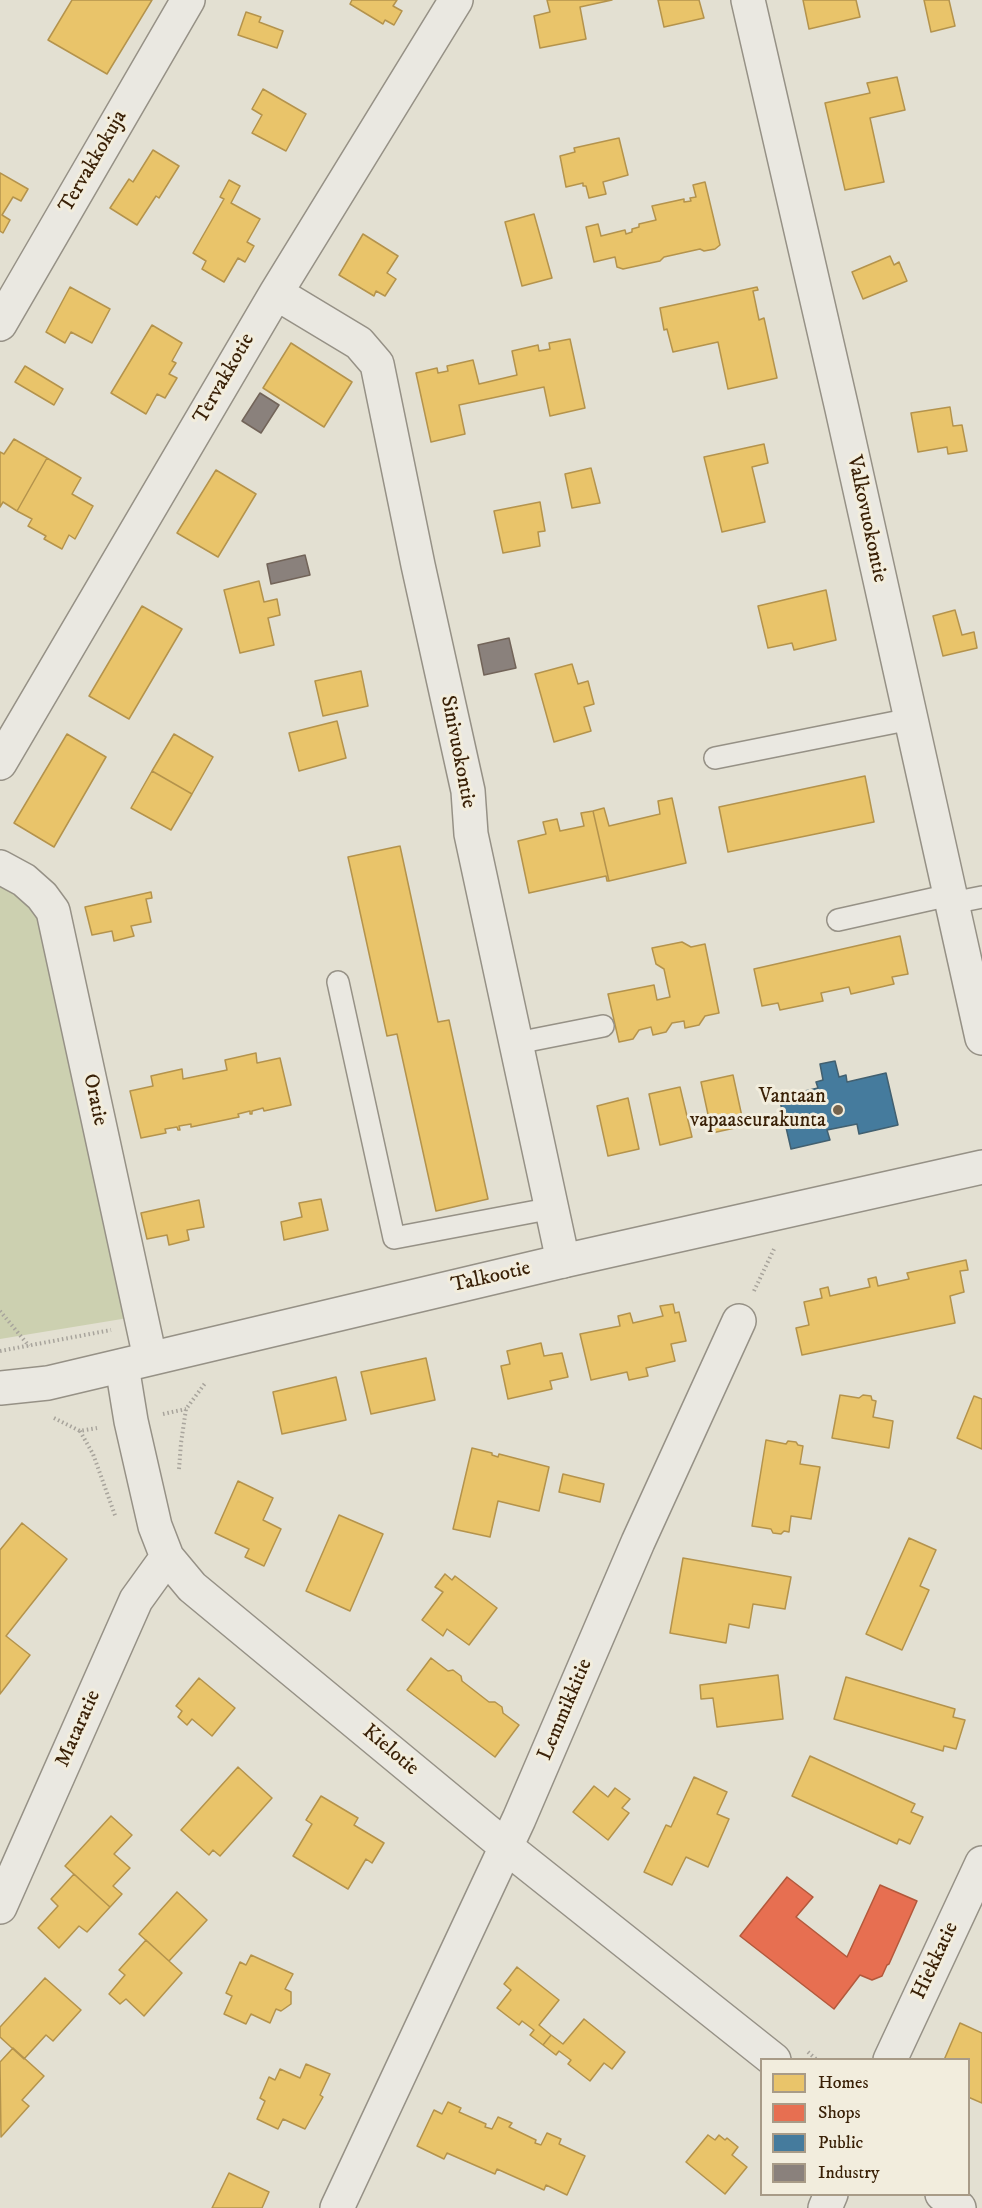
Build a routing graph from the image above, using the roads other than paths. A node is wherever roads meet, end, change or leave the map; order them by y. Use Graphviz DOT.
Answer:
graph roads {
  1 [pos="188,0"];
  2 [pos="456,0"];
  3 [pos="748,0"];
  4 [pos="276,293"];
  5 [pos="0,324"];
  6 [pos="911,719"];
  7 [pos="716,758"];
  8 [pos="0,762"];
  9 [pos="0,867"];
  10 [pos="961,898"];
  11 [pos="838,920"];
  12 [pos="338,982"];
  13 [pos="603,1026"];
  14 [pos="982,1038"];
  15 [pos="517,1043"];
  16 [pos="982,1167"];
  17 [pos="552,1208"];
  18 [pos="563,1261"];
  19 [pos="740,1321"];
  20 [pos="136,1362"];
  21 [pos="0,1388"];
  22 [pos="167,1557"];
  23 [pos="506,1846"];
  24 [pos="982,1863"];
  25 [pos="0,1907"];
  26 [pos="771,2058"];
  27 [pos="891,2058"];
  28 [pos="944,2196"];
  29 [pos="337,2208"];
  30 [pos="959,2208"];
  1 -- 5 [label="street, Tervakkokuja"];
  2 -- 4 [label="street, Tervakkotie"];
  3 -- 6 [label="street, Valkovuokontie"];
  4 -- 8 [label="street, Tervakkotie"];
  4 -- 15 [label="street, Sinivuokontie"];
  6 -- 7 [label="lane"];
  6 -- 10 [label="street, Valkovuokontie"];
  9 -- 20 [label="street, Oratie"];
  10 -- 11 [label="lane"];
  10 -- 14 [label="street, Valkovuokontie"];
  12 -- 17 [label="lane"];
  13 -- 15 [label="lane"];
  15 -- 17 [label="street, Sinivuokontie"];
  16 -- 18 [label="street, Talkootie"];
  17 -- 18 [label="street, Sinivuokontie"];
  18 -- 20 [label="street, Talkootie"];
  19 -- 23 [label="street, Lemmikkitie"];
  20 -- 21 [label="street, Talkootie"];
  20 -- 22 [label="street, Kielotie"];
  22 -- 23 [label="street, Kielotie"];
  22 -- 25 [label="street, Mataratie"];
  23 -- 26 [label="street, Kielotie"];
  23 -- 29 [label="street, Lemmikkitie"];
  24 -- 27 [label="street, Hiekkatie"];
  28 -- 30 [label="street"];
}
